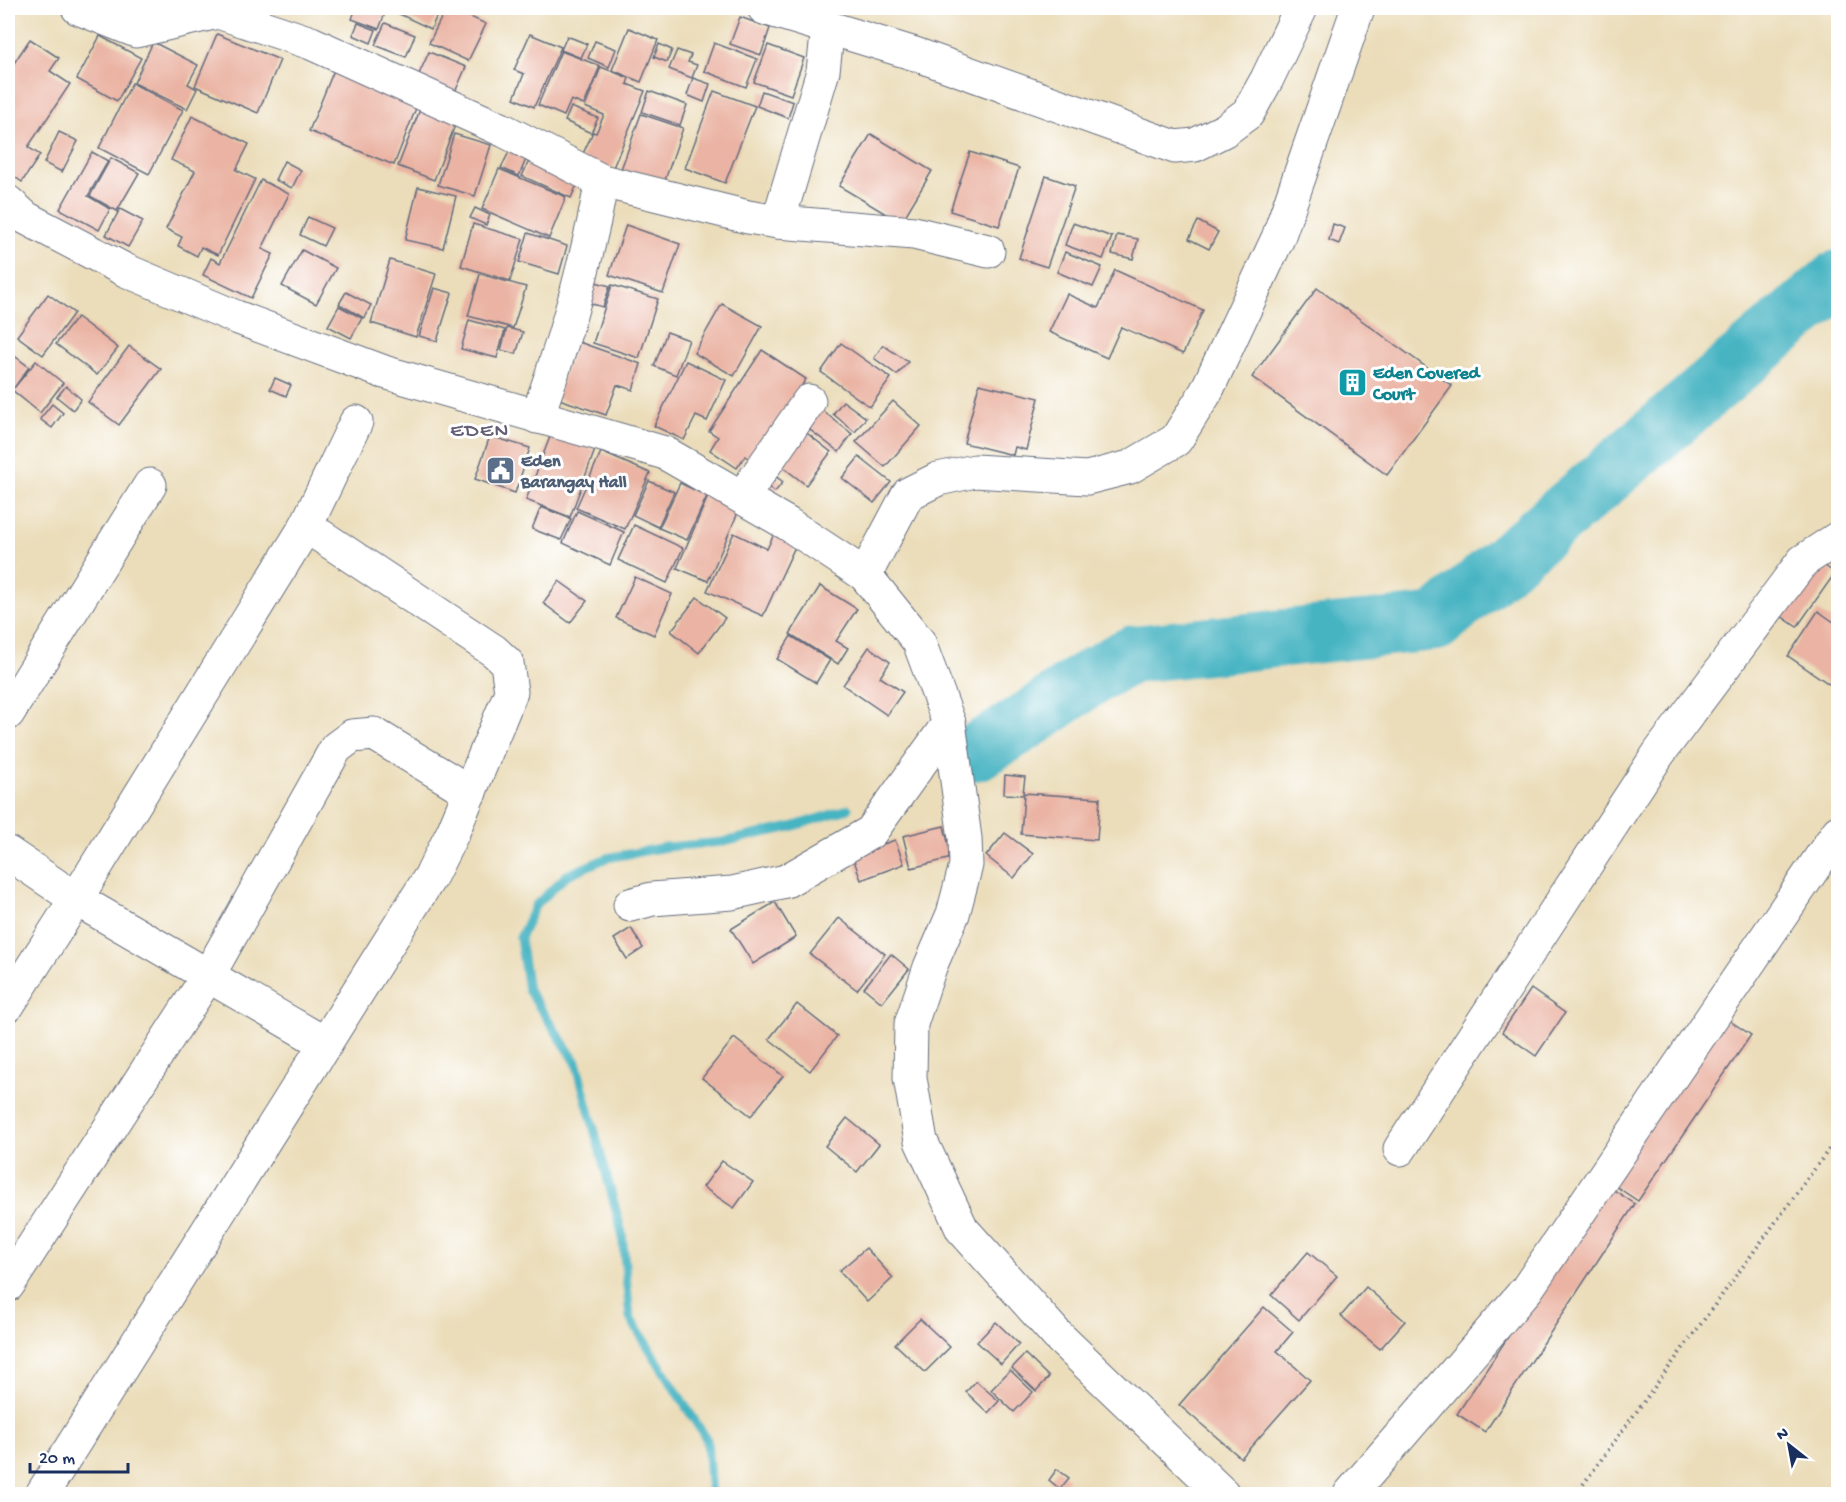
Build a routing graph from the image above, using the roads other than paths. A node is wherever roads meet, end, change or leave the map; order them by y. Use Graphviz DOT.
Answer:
graph roads {
  1 [pos="78,8"];
  2 [pos="764,8"];
  3 [pos="1301,8"];
  4 [pos="1358,8"];
  5 [pos="828,27"];
  6 [pos="602,182"];
  7 [pos="8,202"];
  8 [pos="778,222"];
  9 [pos="988,251"];
  10 [pos="809,401"];
  11 [pos="537,417"];
  12 [pos="356,422"];
  13 [pos="150,485"];
  14 [pos="743,496"];
  15 [pos="306,526"];
  16 [pos="1839,538"];
  17 [pos="865,575"];
  18 [pos="16,679"];
  19 [pos="8,713"];
  20 [pos="949,723"];
  21 [pos="470,792"];
  22 [pos="1839,832"];
  23 [pos="8,853"];
  24 [pos="76,899"];
  25 [pos="630,905"];
  26 [pos="208,976"];
  27 [pos="8,1005"];
  28 [pos="326,1044"];
  29 [pos="1400,1149"];
  30 [pos="8,1285"];
  31 [pos="42,1494"];
  32 [pos="1222,1494"];
  33 [pos="1350,1494"];
  1 -- 6 [label="street"];
  2 -- 5 [label="street"];
  3 -- 5 [label="street"];
  4 -- 17 [label="street"];
  5 -- 8 [label="street"];
  6 -- 8 [label="street"];
  6 -- 11 [label="street"];
  7 -- 11 [label="street"];
  8 -- 9 [label="street"];
  10 -- 14 [label="street"];
  11 -- 14 [label="street"];
  12 -- 15 [label="street"];
  13 -- 18 [label="street"];
  14 -- 17 [label="street"];
  15 -- 21 [label="street"];
  15 -- 24 [label="street"];
  16 -- 29 [label="street"];
  17 -- 20 [label="street"];
  18 -- 19 [label="street"];
  20 -- 25 [label="street"];
  20 -- 32 [label="street"];
  21 -- 26 [label="street"];
  21 -- 28 [label="street"];
  22 -- 33 [label="street"];
  23 -- 24 [label="street"];
  24 -- 26 [label="street"];
  24 -- 27 [label="street"];
  26 -- 28 [label="street"];
  26 -- 30 [label="street"];
  28 -- 31 [label="street"];
}
